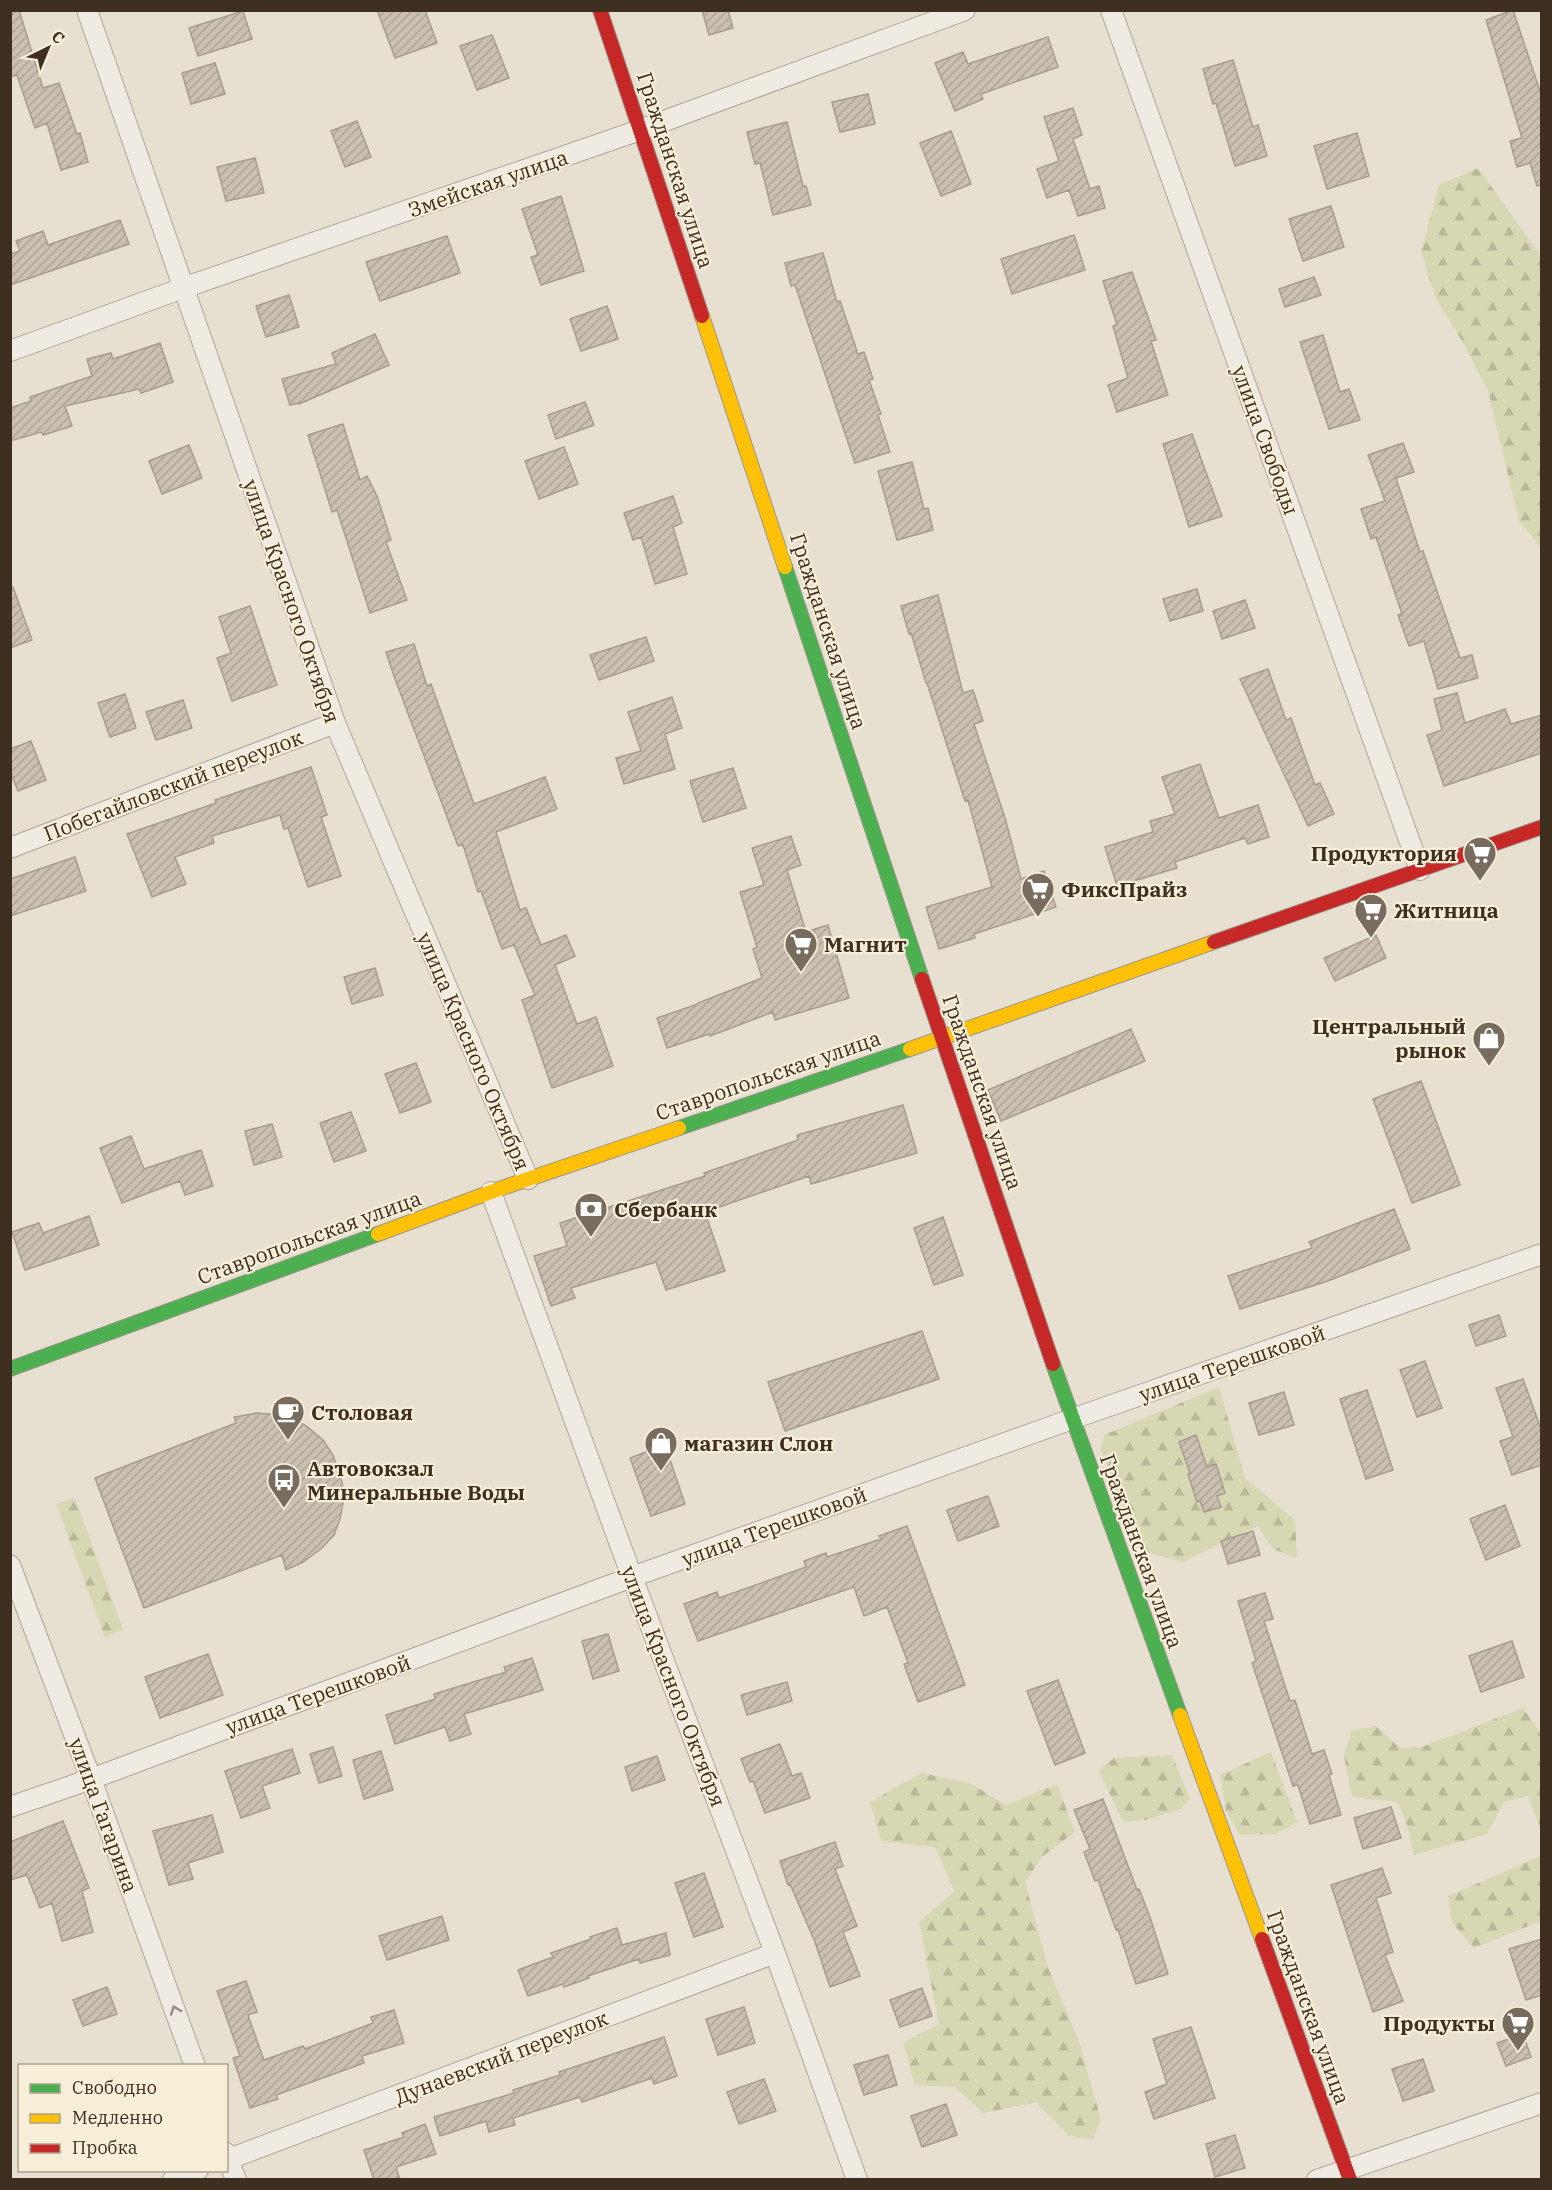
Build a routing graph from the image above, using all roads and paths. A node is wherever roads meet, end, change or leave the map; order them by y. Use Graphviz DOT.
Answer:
graph roads {
  1 [pos="87,10"];
  2 [pos="600,10"];
  3 [pos="965,10"];
  4 [pos="1111,10"];
  5 [pos="640,130"];
  6 [pos="183,288"];
  7 [pos="10,351"];
  8 [pos="334,723"];
  9 [pos="1542,827"];
  10 [pos="10,848"];
  11 [pos="1420,870"];
  12 [pos="943,1038"];
  13 [pos="528,1179"];
  14 [pos="491,1192"];
  15 [pos="1542,1254"];
  16 [pos="10,1369"];
  17 [pos="1072,1419"];
  18 [pos="10,1566"];
  19 [pos="632,1577"];
  20 [pos="92,1779"];
  21 [pos="10,1807"];
  22 [pos="775,1953"];
  23 [pos="194,2064"];
  24 [pos="1542,2103"];
  25 [pos="228,2157"];
  26 [pos="228,2160"];
  27 [pos="193,2172"];
  28 [pos="1348,2174"];
  29 [pos="173,2180"];
  30 [pos="236,2180"];
  31 [pos="857,2180"];
  32 [pos="1317,2180"];
  1 -- 6 [label="street, улица Красного Октября"];
  2 -- 5 [label="street, Гражданская улица"];
  3 -- 5 [label="street, Змейская улица"];
  4 -- 11 [label="street, улица Свободы"];
  5 -- 6 [label="street, Змейская улица"];
  5 -- 12 [label="street, Гражданская улица"];
  6 -- 7 [label="street, Змейская улица"];
  6 -- 8 [label="street, улица Красного Октября"];
  8 -- 10 [label="street, Побегайловский переулок"];
  8 -- 13 [label="street, улица Красного Октября"];
  9 -- 11 [label="street, Ставропольская улица"];
  11 -- 12 [label="street, Ставропольская улица"];
  12 -- 13 [label="street, Ставропольская улица"];
  12 -- 17 [label="street, Гражданская улица"];
  13 -- 14 [label="street, Ставропольская улица"];
  14 -- 16 [label="street, Ставропольская улица"];
  14 -- 19 [label="street, улица Красного Октября"];
  15 -- 17 [label="street, улица Терешковой"];
  17 -- 19 [label="street, улица Терешковой"];
  17 -- 28 [label="street, Гражданская улица"];
  18 -- 20 [label="street, улица Гагарина"];
  19 -- 20 [label="street, улица Терешковой"];
  19 -- 22 [label="street, улица Красного Октября"];
  20 -- 21 [label="street, улица Терешковой"];
  23 -- 20 [label="street, улица Гагарина, one-way"];
  22 -- 25 [label="street, Дунаевский переулок"];
  22 -- 31 [label="street, улица Красного Октября"];
  24 -- 28 [label="street"];
  26 -- 30 [label="street"];
  27 -- 29 [label="street"];
  28 -- 32 [label="street"];
}
